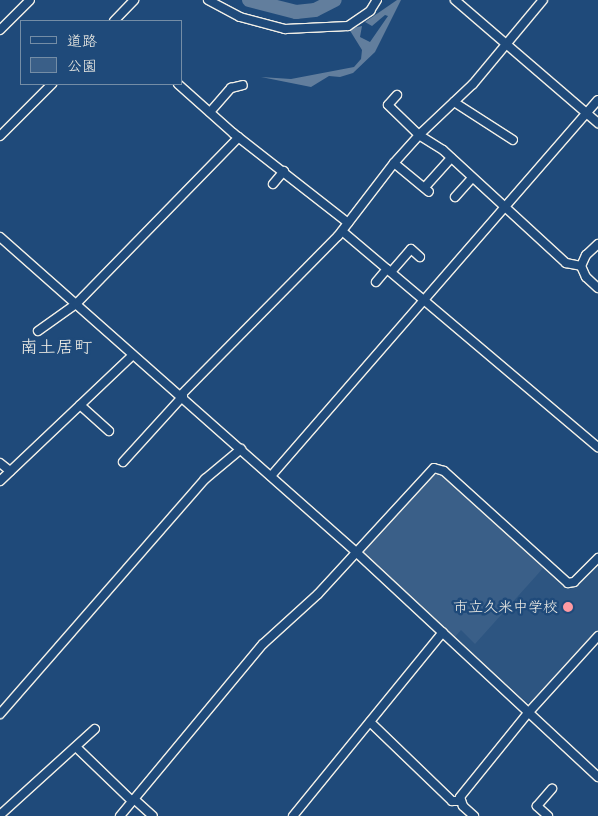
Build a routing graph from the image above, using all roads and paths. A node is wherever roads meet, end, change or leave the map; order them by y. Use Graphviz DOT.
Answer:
graph roads {
  1 [pos="30,0"];
  2 [pos="134,0"];
  3 [pos="208,0"];
  4 [pos="377,0"];
  5 [pos="455,0"];
  6 [pos="543,0"];
  7 [pos="115,20"];
  8 [pos="0,30"];
  9 [pos="507,42"];
  10 [pos="51,85"];
  11 [pos="179,85"];
  12 [pos="243,85"];
  13 [pos="397,95"];
  14 [pos="598,100"];
  15 [pos="454,102"];
  16 [pos="210,112"];
  17 [pos="587,113"];
  18 [pos="598,123"];
  19 [pos="419,134"];
  20 [pos="0,136"];
  21 [pos="239,137"];
  22 [pos="513,140"];
  23 [pos="451,158"];
  24 [pos="394,163"];
  25 [pos="284,171"];
  26 [pos="472,178"];
  27 [pos="273,184"];
  28 [pos="455,197"];
  29 [pos="505,206"];
  30 [pos="348,223"];
  31 [pos="342,231"];
  32 [pos="0,238"];
  33 [pos="598,244"];
  34 [pos="420,257"];
  35 [pos="581,266"];
  36 [pos="389,270"];
  37 [pos="376,282"];
  38 [pos="598,288"];
  39 [pos="423,300"];
  40 [pos="76,304"];
  41 [pos="38,331"];
  42 [pos="132,355"];
  43 [pos="182,395"];
  44 [pos="80,405"];
  45 [pos="109,431"];
  46 [pos="598,447"];
  47 [pos="241,449"];
  48 [pos="123,462"];
  49 [pos="0,463"];
  50 [pos="10,472"];
  51 [pos="271,476"];
  52 [pos="0,481"];
  53 [pos="357,553"];
  54 [pos="598,558"];
  55 [pos="443,632"];
  56 [pos="598,636"];
  57 [pos="528,713"];
  58 [pos="0,714"];
  59 [pos="370,722"];
  60 [pos="95,729"];
  61 [pos="76,747"];
  62 [pos="598,777"];
  63 [pos="552,789"];
  64 [pos="133,800"];
  65 [pos="460,801"];
  66 [pos="0,814"];
  67 [pos="120,816"];
  68 [pos="153,816"];
  69 [pos="293,816"];
  70 [pos="474,816"];
  71 [pos="548,816"];
  1 -- 8 [label="street"];
  2 -- 7 [label="street"];
  3 -- 4 [label="street"];
  5 -- 9 [label="street"];
  6 -- 9 [label="street"];
  9 -- 15 [label="street"];
  9 -- 17 [label="street"];
  10 -- 20 [label="street"];
  11 -- 16 [label="street"];
  12 -- 16 [label="street"];
  13 -- 19 [label="street"];
  14 -- 17 [label="street"];
  15 -- 19 [label="street"];
  15 -- 22 [label="street"];
  16 -- 21 [label="street"];
  17 -- 18 [label="street"];
  17 -- 29 [label="street"];
  19 -- 23 [label="street"];
  19 -- 24 [label="street"];
  21 -- 25 [label="street"];
  21 -- 40 [label="street"];
  23 -- 24 [label="street"];
  23 -- 26 [label="street"];
  24 -- 30 [label="street"];
  25 -- 27 [label="street"];
  25 -- 30 [label="street"];
  26 -- 28 [label="street"];
  26 -- 29 [label="street"];
  29 -- 35 [label="street"];
  29 -- 39 [label="street"];
  30 -- 31 [label="street"];
  31 -- 36 [label="street"];
  31 -- 43 [label="street"];
  32 -- 40 [label="street"];
  33 -- 35 [label="street"];
  34 -- 36 [label="street"];
  35 -- 38 [label="street"];
  36 -- 37 [label="street"];
  36 -- 39 [label="street"];
  39 -- 46 [label="street"];
  39 -- 51 [label="street"];
  40 -- 41 [label="street"];
  40 -- 42 [label="street"];
  42 -- 43 [label="street"];
  42 -- 44 [label="street"];
  43 -- 47 [label="street"];
  43 -- 48 [label="street"];
  44 -- 45 [label="street"];
  44 -- 50 [label="street"];
  47 -- 51 [label="street"];
  47 -- 58 [label="street"];
  49 -- 50 [label="street"];
  50 -- 52 [label="street"];
  51 -- 53 [label="street"];
  53 -- 54 [label="street"];
  53 -- 55 [label="street"];
  53 -- 64 [label="street"];
  55 -- 57 [label="street"];
  55 -- 59 [label="street"];
  56 -- 57 [label="street"];
  57 -- 62 [label="street"];
  57 -- 65 [label="street"];
  59 -- 65 [label="street"];
  59 -- 69 [label="street"];
  60 -- 61 [label="street"];
  61 -- 64 [label="street"];
  61 -- 66 [label="street"];
  63 -- 71 [label="street"];
  64 -- 67 [label="street"];
  64 -- 68 [label="street"];
  65 -- 70 [label="street"];
}
